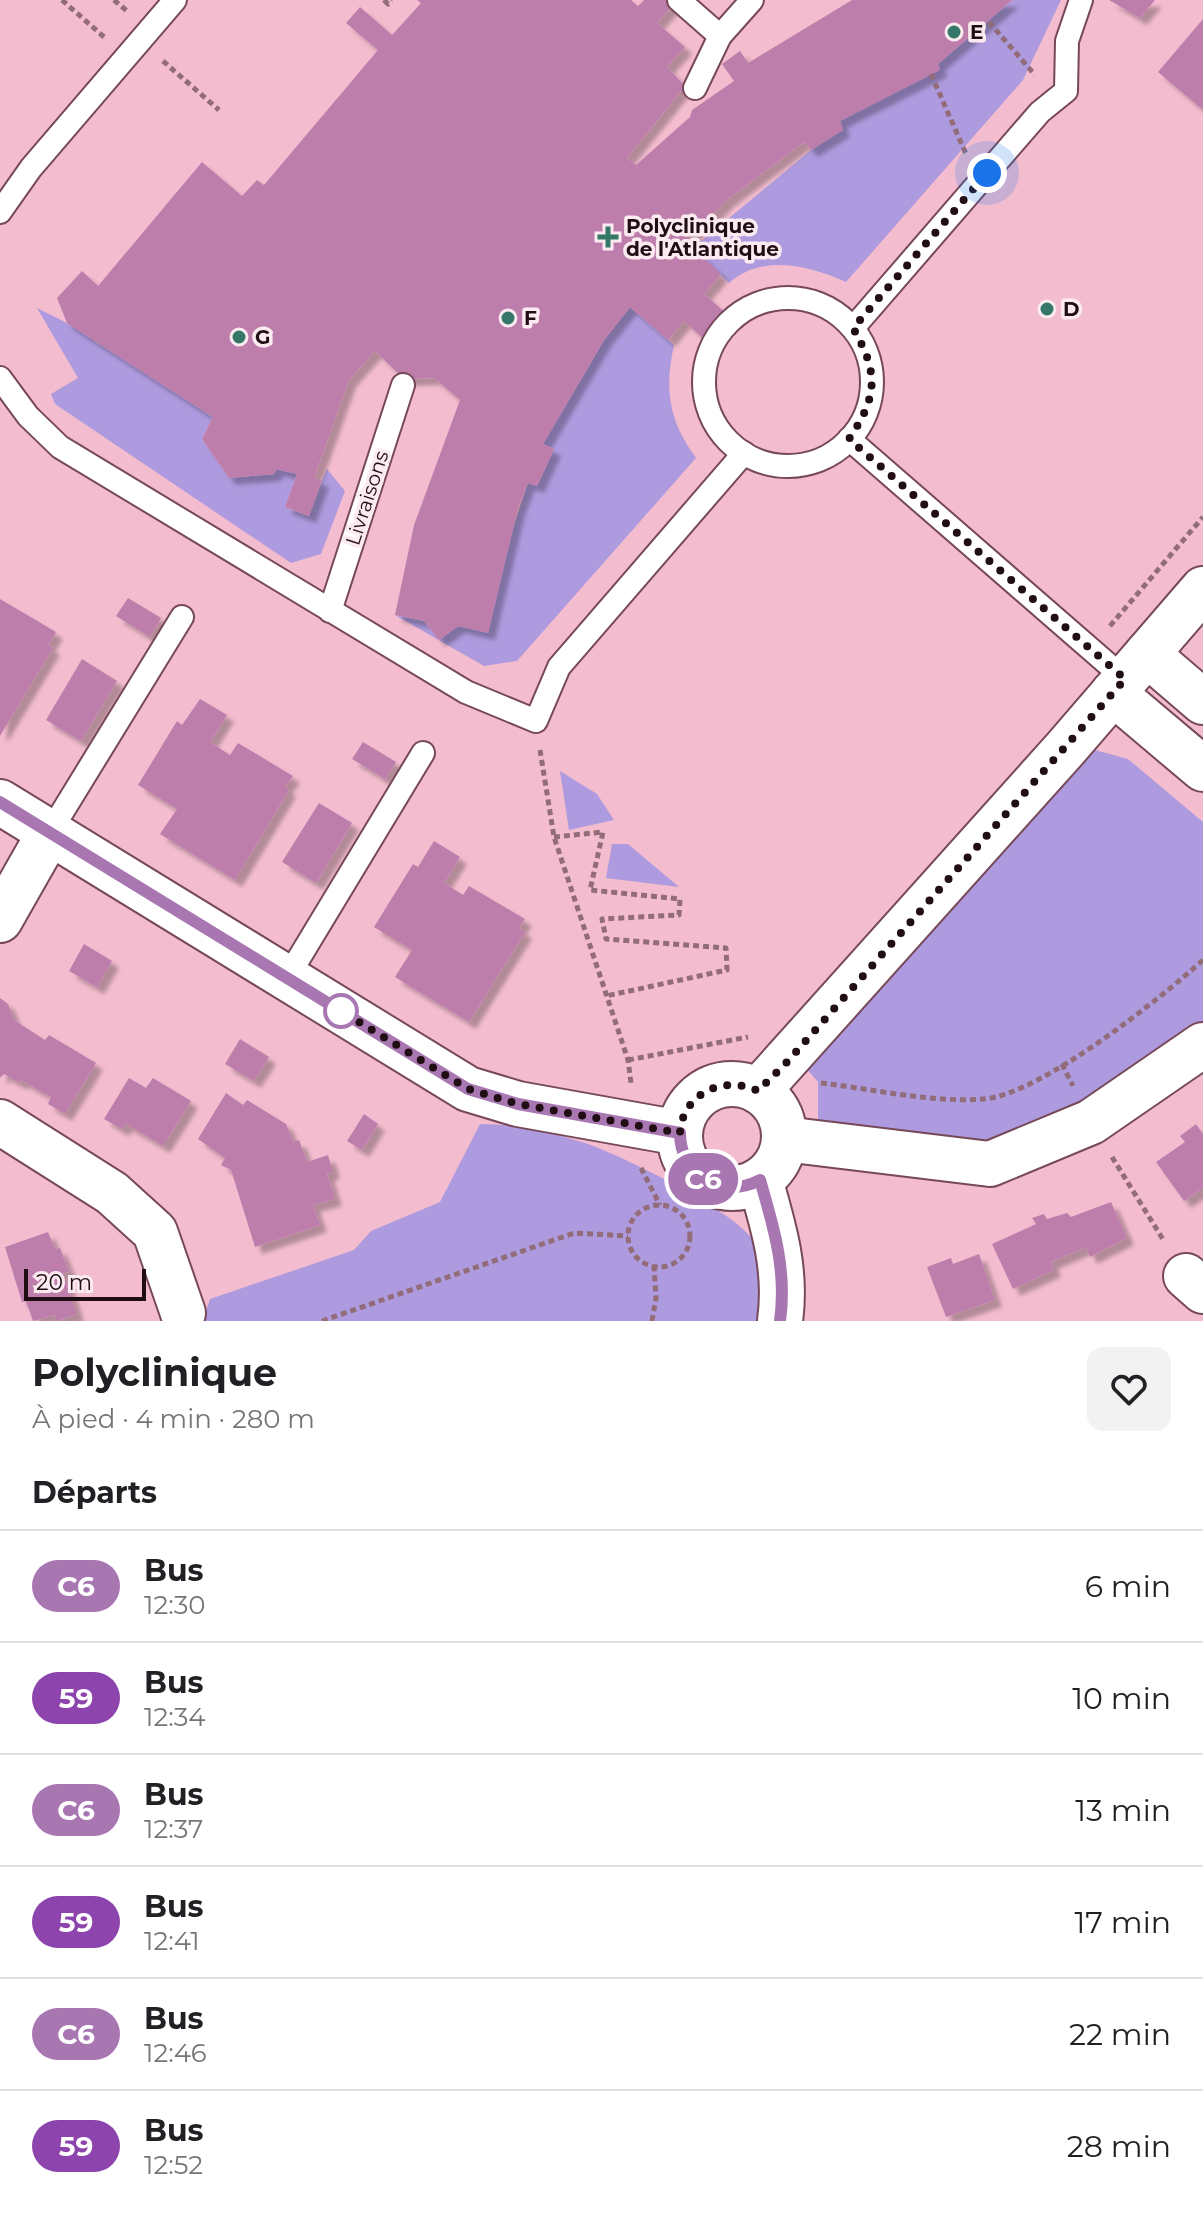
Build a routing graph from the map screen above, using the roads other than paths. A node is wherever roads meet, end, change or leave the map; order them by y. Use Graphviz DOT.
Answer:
graph roads {
  1 [pos="175,0"];
  2 [pos="679,0"];
  3 [pos="752,0"];
  4 [pos="1081,0"];
  5 [pos="720,36"];
  6 [pos="695,88"];
  7 [pos="0,212"];
  8 [pos="853,328"];
  9 [pos="0,378"];
  10 [pos="403,385"];
  11 [pos="849,439"];
  12 [pos="744,453"];
  13 [pos="1203,589"];
  14 [pos="330,611"];
  15 [pos="182,617"];
  16 [pos="1128,675"];
  17 [pos="1203,702"];
  18 [pos="423,753"];
  19 [pos="1203,769"];
  20 [pos="0,802"];
  21 [pos="50,832"];
  22 [pos="0,920"];
  23 [pos="287,978"];
  24 [pos="1203,1045"];
  25 [pos="758,1091"];
  26 [pos="0,1122"];
  27 [pos="680,1133"];
  28 [pos="784,1139"];
  29 [pos="760,1180"];
  30 [pos="183,1313"];
  31 [pos="780,1321"];
  1 -- 7 [label="lane"];
  2 -- 5 [label="lane"];
  3 -- 5 [label="lane"];
  4 -- 8 [label="lane"];
  5 -- 6 [label="lane"];
  8 -- 11 [label="lane"];
  8 -- 12 [label="lane"];
  9 -- 14 [label="lane"];
  10 -- 14 [label="lane, Livraisons"];
  11 -- 12 [label="lane"];
  11 -- 16 [label="lane"];
  12 -- 14 [label="lane"];
  13 -- 16 [label="street"];
  15 -- 21 [label="lane"];
  16 -- 17 [label="street"];
  16 -- 19 [label="street"];
  16 -- 25 [label="street"];
  18 -- 23 [label="lane"];
  20 -- 21 [label="street"];
  21 -- 22 [label="street"];
  21 -- 23 [label="street"];
  23 -- 27 [label="street"];
  24 -- 28 [label="street"];
  25 -- 27 [label="street"];
  25 -- 28 [label="street"];
  26 -- 30 [label="street"];
  27 -- 29 [label="street"];
  28 -- 29 [label="street"];
  29 -- 31 [label="street"];
}
